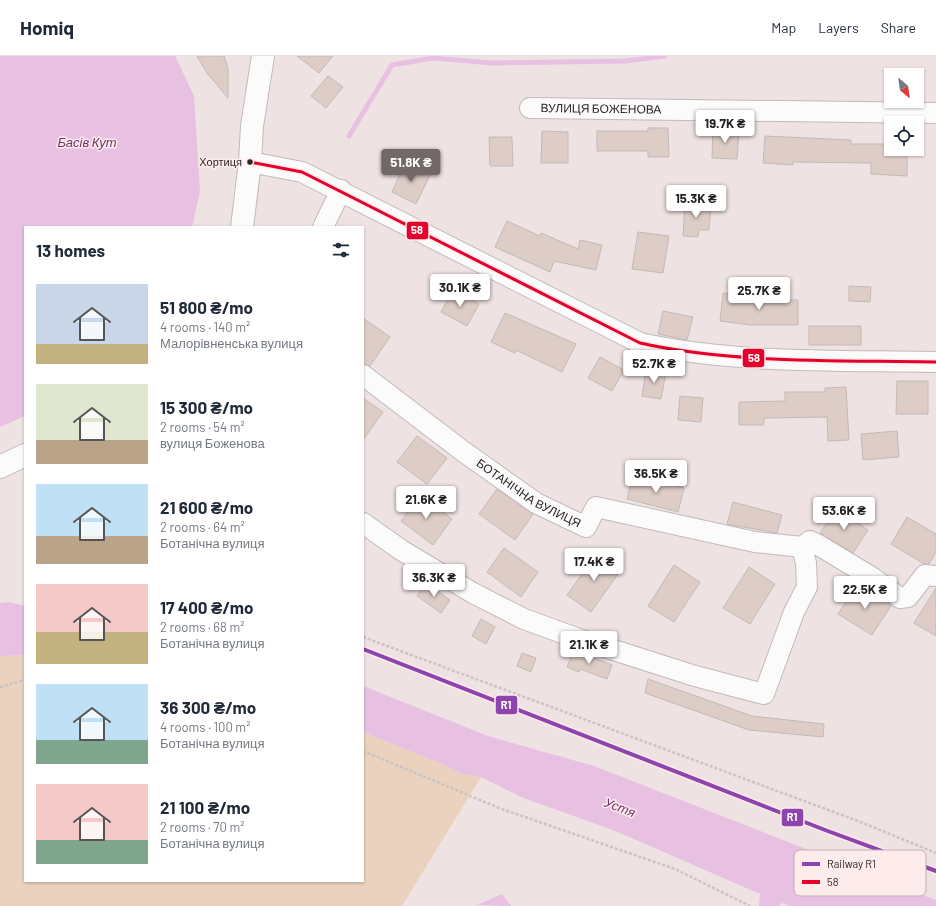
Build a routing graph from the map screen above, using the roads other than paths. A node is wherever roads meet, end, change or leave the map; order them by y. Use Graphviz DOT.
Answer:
graph roads {
  1 [pos="258,59"];
  2 [pos="530,108"];
  3 [pos="936,114"];
  4 [pos="250,162"];
  5 [pos="341,190"];
  6 [pos="242,226"];
  7 [pos="323,226"];
  8 [pos="936,362"];
  9 [pos="364,376"];
  10 [pos="24,455"];
  11 [pos="0,467"];
  12 [pos="364,525"];
  13 [pos="802,547"];
  14 [pos="936,576"];
  1 -- 4 [label="main road"];
  2 -- 3 [label="street, ВУЛИЦЯ БОЖЕНОВА"];
  4 -- 5 [label="street"];
  4 -- 6 [label="main road"];
  5 -- 7 [label="street"];
  5 -- 8 [label="street"];
  9 -- 13 [label="street, БОТАНІЧНА ВУЛИЦЯ"];
  10 -- 11 [label="main road"];
  12 -- 13 [label="street"];
  13 -- 14 [label="street, БОТАНІЧНА ВУЛИЦЯ"];
}
